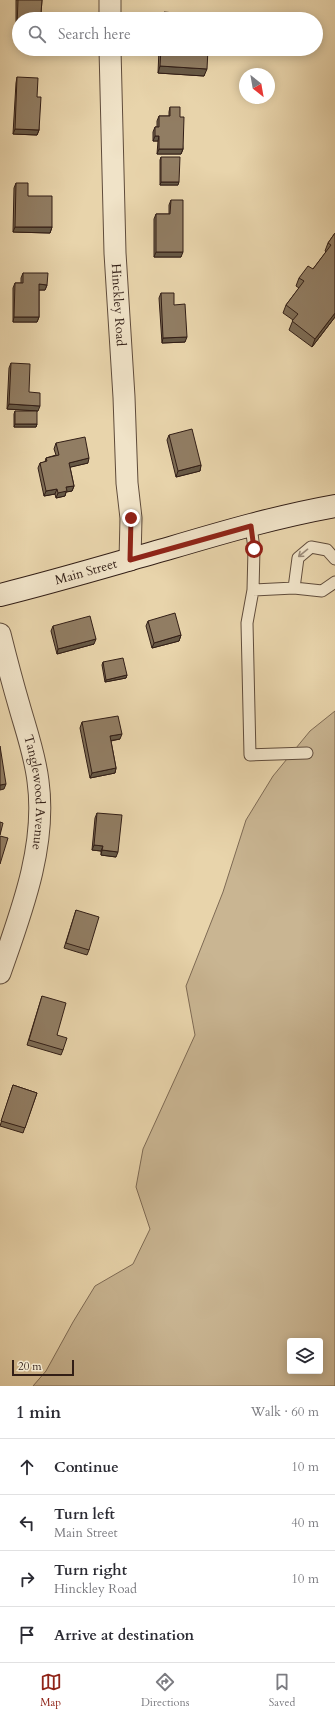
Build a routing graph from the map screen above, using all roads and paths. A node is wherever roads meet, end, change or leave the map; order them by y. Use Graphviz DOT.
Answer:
graph roads {
  1 [pos="110,0"];
  2 [pos="110,12"];
  3 [pos="110,56"];
  4 [pos="335,506"];
  5 [pos="251,526"];
  6 [pos="335,559"];
  7 [pos="130,560"];
  8 [pos="335,582"];
  9 [pos="294,588"];
  10 [pos="252,590"];
  11 [pos="0,595"];
  12 [pos="0,634"];
  13 [pos="307,753"];
  14 [pos="0,973"];
  1 -- 2 [label="street"];
  3 -- 7 [label="street, Hinckley Road"];
  4 -- 5 [label="main road, Main Street"];
  5 -- 7 [label="main road, Main Street"];
  5 -- 10 [label="lane"];
  6 -- 9 [label="lane, one-way"];
  7 -- 11 [label="main road, Main Street"];
  8 -- 9 [label="lane"];
  9 -- 10 [label="lane"];
  10 -- 13 [label="lane"];
  12 -- 14 [label="street, Tanglewood Avenue"];
}
